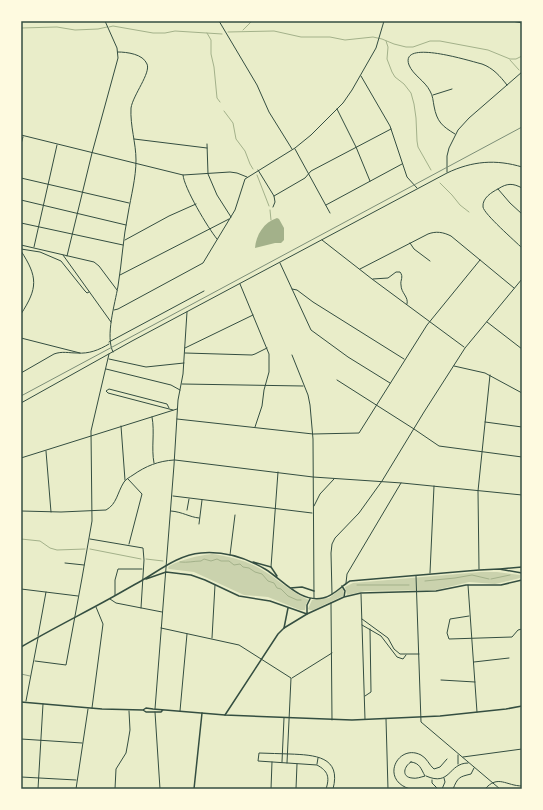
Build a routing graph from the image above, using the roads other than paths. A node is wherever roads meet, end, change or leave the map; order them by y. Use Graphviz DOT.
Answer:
graph roads {
  1 [pos="105,21"];
  2 [pos="219,21"];
  3 [pos="384,21"];
  4 [pos="512,21"];
  5 [pos="522,23"];
  6 [pos="118,52"];
  7 [pos="522,72"];
  8 [pos="361,75"];
  9 [pos="507,86"];
  10 [pos="452,89"];
  11 [pos="432,95"];
  12 [pos="337,109"];
  13 [pos="391,129"];
  14 [pos="455,134"];
  15 [pos="22,136"];
  16 [pos="134,138"];
  17 [pos="21,144"];
  18 [pos="57,144"];
  19 [pos="207,144"];
  20 [pos="356,146"];
  21 [pos="207,148"];
  22 [pos="295,148"];
  23 [pos="293,150"];
  24 [pos="92,153"];
  25 [pos="135,164"];
  26 [pos="402,164"];
  27 [pos="522,167"];
  28 [pos="258,170"];
  29 [pos="308,173"];
  30 [pos="447,173"];
  31 [pos="208,174"];
  32 [pos="183,175"];
  33 [pos="247,177"];
  34 [pos="21,178"];
  35 [pos="370,181"];
  36 [pos="48,184"];
  37 [pos="522,188"];
  38 [pos="418,189"];
  39 [pos="498,189"];
  40 [pos="82,192"];
  41 [pos="274,196"];
  42 [pos="21,200"];
  43 [pos="130,204"];
  44 [pos="196,204"];
  45 [pos="326,205"];
  46 [pos="43,206"];
  47 [pos="273,207"];
  48 [pos="77,213"];
  49 [pos="330,213"];
  50 [pos="522,214"];
  51 [pos="231,217"];
  52 [pos="230,219"];
  53 [pos="21,223"];
  54 [pos="126,225"];
  55 [pos="38,226"];
  56 [pos="210,229"];
  57 [pos="73,234"];
  58 [pos="124,240"];
  59 [pos="217,240"];
  60 [pos="322,240"];
  61 [pos="410,242"];
  62 [pos="21,245"];
  63 [pos="124,245"];
  64 [pos="34,248"];
  65 [pos="522,248"];
  66 [pos="21,250"];
  67 [pos="63,255"];
  68 [pos="67,256"];
  69 [pos="480,260"];
  70 [pos="430,261"];
  71 [pos="280,262"];
  72 [pos="360,270"];
  73 [pos="120,276"];
  74 [pos="372,279"];
  75 [pos="522,279"];
  76 [pos="519,283"];
  77 [pos="240,284"];
  78 [pos="522,285"];
  79 [pos="514,288"];
  80 [pos="292,289"];
  81 [pos="118,291"];
  82 [pos="204,291"];
  83 [pos="89,292"];
  84 [pos="407,305"];
  85 [pos="114,310"];
  86 [pos="188,312"];
  87 [pos="21,314"];
  88 [pos="253,315"];
  89 [pos="112,322"];
  90 [pos="430,322"];
  91 [pos="486,322"];
  92 [pos="21,338"];
  93 [pos="109,343"];
  94 [pos="185,348"];
  95 [pos="267,348"];
  96 [pos="465,348"];
  97 [pos="522,349"];
  98 [pos="112,352"];
  99 [pos="83,353"];
  100 [pos="185,353"];
  101 [pos="109,354"];
  102 [pos="292,354"];
  103 [pos="108,359"];
  104 [pos="404,359"];
  105 [pos="184,363"];
  106 [pos="453,366"];
  107 [pos="106,369"];
  108 [pos="21,373"];
  109 [pos="490,375"];
  110 [pos="336,380"];
  111 [pos="390,383"];
  112 [pos="181,384"];
  113 [pos="265,386"];
  114 [pos="304,386"];
  115 [pos="180,390"];
  116 [pos="522,393"];
  117 [pos="21,403"];
  118 [pos="376,406"];
  119 [pos="168,408"];
  120 [pos="178,409"];
  121 [pos="173,410"];
  122 [pos="152,416"];
  123 [pos="177,419"];
  124 [pos="484,422"];
  125 [pos="121,426"];
  126 [pos="522,427"];
  127 [pos="255,428"];
  128 [pos="414,428"];
  129 [pos="313,434"];
  130 [pos="91,436"];
  131 [pos="46,451"];
  132 [pos="481,452"];
  133 [pos="522,457"];
  134 [pos="21,458"];
  135 [pos="174,460"];
  136 [pos="154,463"];
  137 [pos="278,472"];
  138 [pos="313,477"];
  139 [pos="128,478"];
  140 [pos="334,478"];
  141 [pos="125,480"];
  142 [pos="382,481"];
  143 [pos="402,483"];
  144 [pos="434,486"];
  145 [pos="478,491"];
  146 [pos="172,496"];
  147 [pos="522,496"];
  148 [pos="189,498"];
  149 [pos="202,500"];
  150 [pos="313,506"];
  151 [pos="275,509"];
  152 [pos="187,510"];
  153 [pos="21,511"];
  154 [pos="92,511"];
  155 [pos="171,511"];
  156 [pos="51,512"];
  157 [pos="314,513"];
  158 [pos="234,515"];
  159 [pos="200,518"];
  160 [pos="199,524"];
  161 [pos="89,539"];
  162 [pos="129,545"];
  163 [pos="230,555"];
  164 [pos="250,562"];
  165 [pos="65,563"];
  166 [pos="166,565"];
  167 [pos="85,566"];
  168 [pos="271,567"];
  169 [pos="522,567"];
  170 [pos="143,569"];
  171 [pos="499,569"];
  172 [pos="479,570"];
  173 [pos="166,572"];
  174 [pos="522,573"];
  175 [pos="430,574"];
  176 [pos="416,575"];
  177 [pos="278,578"];
  178 [pos="142,580"];
  179 [pos="522,580"];
  180 [pos="346,583"];
  181 [pos="215,584"];
  182 [pos="468,585"];
  183 [pos="342,586"];
  184 [pos="290,588"];
  185 [pos="21,589"];
  186 [pos="417,591"];
  187 [pos="46,592"];
  188 [pos="314,592"];
  189 [pos="360,594"];
  190 [pos="115,595"];
  191 [pos="332,595"];
  192 [pos="79,596"];
  193 [pos="344,597"];
  194 [pos="311,598"];
  195 [pos="109,599"];
  196 [pos="314,599"];
  197 [pos="332,602"];
  198 [pos="96,606"];
  199 [pos="141,608"];
  200 [pos="288,608"];
  201 [pos="162,612"];
  202 [pos="307,614"];
  203 [pos="470,616"];
  204 [pos="74,618"];
  205 [pos="362,618"];
  206 [pos="362,624"];
  207 [pos="161,628"];
  208 [pos="284,628"];
  209 [pos="370,629"];
  210 [pos="522,629"];
  211 [pos="187,633"];
  212 [pos="38,637"];
  213 [pos="212,638"];
  214 [pos="472,638"];
  215 [pos="21,647"];
  216 [pos="332,653"];
  217 [pos="419,654"];
  218 [pos="406,655"];
  219 [pos="262,658"];
  220 [pos="509,658"];
  221 [pos="33,661"];
  222 [pos="474,662"];
  223 [pos="21,674"];
  224 [pos="30,676"];
  225 [pos="292,678"];
  226 [pos="441,680"];
  227 [pos="475,682"];
  228 [pos="364,696"];
  229 [pos="21,702"];
  230 [pos="26,702"];
  231 [pos="43,704"];
  232 [pos="522,706"];
  233 [pos="88,708"];
  234 [pos="92,708"];
  235 [pos="155,709"];
  236 [pos="129,710"];
  237 [pos="143,710"];
  238 [pos="163,711"];
  239 [pos="180,711"];
  240 [pos="155,712"];
  241 [pos="477,712"];
  242 [pos="202,713"];
  243 [pos="225,715"];
  244 [pos="420,717"];
  245 [pos="284,718"];
  246 [pos="290,718"];
  247 [pos="386,719"];
  248 [pos="332,720"];
  249 [pos="365,720"];
  250 [pos="21,739"];
  251 [pos="41,740"];
  252 [pos="83,743"];
  253 [pos="522,749"];
  254 [pos="282,754"];
  255 [pos="287,754"];
  256 [pos="458,754"];
  257 [pos="318,757"];
  258 [pos="462,757"];
  259 [pos="446,759"];
  260 [pos="272,762"];
  261 [pos="282,763"];
  262 [pos="287,763"];
  263 [pos="468,763"];
  264 [pos="296,764"];
  265 [pos="458,764"];
  266 [pos="317,765"];
  267 [pos="474,768"];
  268 [pos="425,776"];
  269 [pos="21,777"];
  270 [pos="39,778"];
  271 [pos="444,778"];
  272 [pos="432,779"];
  273 [pos="77,780"];
  274 [pos="492,783"];
  275 [pos="522,786"];
  276 [pos="38,789"];
  277 [pos="76,789"];
  278 [pos="115,789"];
  279 [pos="160,789"];
  280 [pos="194,789"];
  281 [pos="271,789"];
  282 [pos="296,789"];
  283 [pos="326,789"];
  284 [pos="333,789"];
  285 [pos="388,789"];
  286 [pos="410,789"];
  287 [pos="438,789"];
  288 [pos="442,789"];
  289 [pos="453,789"];
  290 [pos="485,789"];
  291 [pos="500,789"];
  1 -- 6 [label="street"];
  2 -- 23 [label="street"];
  3 -- 8 [label="street"];
  4 -- 5 [label="street"];
  6 -- 16 [label="street"];
  6 -- 24 [label="street"];
  7 -- 9 [label="street"];
  8 -- 12 [label="street"];
  8 -- 13 [label="street"];
  9 -- 11 [label="street"];
  9 -- 14 [label="street"];
  10 -- 11 [label="street"];
  11 -- 14 [label="street"];
  12 -- 20 [label="street"];
  12 -- 22 [label="street"];
  13 -- 20 [label="street"];
  13 -- 26 [label="street"];
  14 -- 30 [label="street"];
  15 -- 17 [label="street"];
  15 -- 18 [label="street"];
  16 -- 21 [label="street"];
  16 -- 25 [label="street"];
  18 -- 24 [label="street"];
  18 -- 36 [label="street"];
  19 -- 21 [label="street"];
  20 -- 29 [label="street"];
  20 -- 35 [label="street"];
  21 -- 31 [label="street"];
  22 -- 23 [label="street"];
  22 -- 29 [label="street"];
  23 -- 28 [label="street"];
  24 -- 25 [label="street"];
  24 -- 40 [label="street"];
  25 -- 32 [label="street"];
  25 -- 43 [label="street"];
  26 -- 35 [label="street"];
  26 -- 38 [label="street"];
  27 -- 30 [label="street"];
  28 -- 33 [label="street"];
  28 -- 41 [label="street"];
  29 -- 41 [label="street"];
  29 -- 45 [label="street"];
  30 -- 38 [label="street"];
  31 -- 32 [label="street"];
  31 -- 33 [label="street"];
  31 -- 51 [label="street"];
  32 -- 44 [label="street"];
  33 -- 51 [label="street"];
  34 -- 36 [label="street"];
  35 -- 45 [label="street"];
  36 -- 40 [label="street"];
  36 -- 46 [label="street"];
  37 -- 39 [label="street"];
  38 -- 60 [label="street"];
  39 -- 50 [label="street"];
  39 -- 65 [label="street"];
  40 -- 43 [label="street"];
  40 -- 48 [label="street"];
  41 -- 47 [label="street"];
  42 -- 46 [label="street"];
  43 -- 54 [label="street"];
  44 -- 56 [label="street"];
  44 -- 58 [label="street"];
  45 -- 49 [label="street"];
  46 -- 48 [label="street"];
  46 -- 55 [label="street"];
  48 -- 54 [label="street"];
  48 -- 57 [label="street"];
  51 -- 52 [label="street"];
  52 -- 56 [label="street"];
  52 -- 59 [label="street"];
  53 -- 55 [label="street"];
  54 -- 58 [label="street"];
  55 -- 57 [label="street"];
  55 -- 64 [label="street"];
  56 -- 59 [label="street"];
  56 -- 73 [label="street"];
  57 -- 63 [label="street"];
  57 -- 68 [label="street"];
  58 -- 63 [label="street"];
  59 -- 85 [label="street"];
  60 -- 71 [label="street"];
  60 -- 72 [label="street"];
  61 -- 69 [label="street"];
  61 -- 70 [label="street"];
  61 -- 72 [label="street"];
  62 -- 64 [label="street"];
  63 -- 73 [label="street"];
  64 -- 67 [label="street"];
  66 -- 83 [label="street"];
  66 -- 87 [label="street"];
  67 -- 68 [label="street"];
  67 -- 83 [label="street"];
  68 -- 81 [label="street"];
  69 -- 79 [label="street"];
  69 -- 90 [label="street"];
  71 -- 77 [label="street"];
  71 -- 80 [label="street"];
  72 -- 74 [label="street"];
  73 -- 81 [label="street"];
  74 -- 84 [label="street"];
  74 -- 84 [label="street"];
  75 -- 76 [label="street"];
  76 -- 78 [label="street"];
  76 -- 79 [label="street"];
  77 -- 86 [label="street"];
  77 -- 88 [label="street"];
  79 -- 91 [label="street"];
  80 -- 104 [label="street"];
  80 -- 111 [label="street"];
  81 -- 85 [label="street"];
  82 -- 93 [label="street"];
  83 -- 89 [label="street"];
  84 -- 90 [label="street"];
  85 -- 89 [label="street"];
  86 -- 94 [label="street"];
  86 -- 98 [label="street"];
  88 -- 94 [label="street"];
  88 -- 95 [label="street"];
  89 -- 93 [label="street"];
  90 -- 96 [label="street"];
  90 -- 104 [label="street"];
  91 -- 96 [label="street"];
  91 -- 97 [label="street"];
  92 -- 99 [label="street"];
  93 -- 98 [label="street"];
  93 -- 99 [label="street"];
  94 -- 100 [label="street"];
  95 -- 100 [label="street"];
  95 -- 113 [label="street"];
  96 -- 106 [label="street"];
  98 -- 101 [label="street"];
  99 -- 108 [label="street"];
  100 -- 105 [label="street"];
  101 -- 103 [label="street"];
  101 -- 117 [label="street"];
  102 -- 114 [label="street"];
  103 -- 105 [label="street"];
  103 -- 107 [label="street"];
  104 -- 111 [label="street"];
  105 -- 112 [label="street"];
  106 -- 109 [label="street"];
  106 -- 128 [label="street"];
  107 -- 115 [label="street"];
  107 -- 130 [label="street"];
  109 -- 116 [label="street"];
  109 -- 124 [label="street"];
  110 -- 118 [label="street"];
  111 -- 118 [label="street"];
  112 -- 113 [label="street"];
  112 -- 115 [label="street"];
  113 -- 114 [label="street"];
  113 -- 127 [label="street"];
  114 -- 129 [label="street"];
  115 -- 120 [label="street"];
  118 -- 128 [label="street"];
  118 -- 129 [label="street"];
  119 -- 119 [label="street"];
  119 -- 121 [label="street"];
  120 -- 121 [label="street"];
  120 -- 123 [label="street"];
  121 -- 122 [label="street"];
  122 -- 125 [label="street"];
  122 -- 136 [label="street"];
  123 -- 127 [label="street"];
  123 -- 135 [label="street"];
  124 -- 126 [label="street"];
  124 -- 132 [label="street"];
  125 -- 130 [label="street"];
  125 -- 141 [label="street"];
  127 -- 129 [label="street"];
  128 -- 132 [label="street"];
  128 -- 142 [label="street"];
  129 -- 138 [label="street"];
  130 -- 131 [label="street"];
  130 -- 154 [label="street"];
  131 -- 134 [label="street"];
  131 -- 156 [label="street"];
  132 -- 133 [label="street"];
  132 -- 145 [label="street"];
  135 -- 136 [label="street"];
  135 -- 137 [label="street"];
  135 -- 146 [label="street"];
  136 -- 139 [label="street"];
  137 -- 138 [label="street"];
  137 -- 151 [label="street"];
  138 -- 140 [label="street"];
  138 -- 150 [label="street"];
  139 -- 141 [label="street"];
  139 -- 162 [label="street"];
  140 -- 142 [label="street"];
  140 -- 150 [label="street"];
  141 -- 154 [label="street"];
  142 -- 143 [label="street"];
  142 -- 191 [label="street"];
  143 -- 144 [label="street"];
  143 -- 180 [label="street"];
  144 -- 145 [label="street"];
  144 -- 175 [label="street"];
  145 -- 147 [label="street"];
  145 -- 172 [label="street"];
  146 -- 148 [label="street"];
  146 -- 155 [label="street"];
  148 -- 149 [label="street"];
  148 -- 152 [label="street"];
  149 -- 151 [label="street"];
  149 -- 159 [label="street"];
  150 -- 157 [label="street"];
  151 -- 157 [label="street"];
  151 -- 168 [label="street"];
  153 -- 156 [label="street"];
  154 -- 156 [label="street"];
  154 -- 161 [label="street"];
  155 -- 159 [label="street"];
  155 -- 166 [label="street"];
  157 -- 188 [label="street"];
  158 -- 163 [label="street"];
  159 -- 160 [label="street"];
  161 -- 162 [label="street"];
  161 -- 167 [label="street"];
  162 -- 170 [label="street"];
  163 -- 164 [label="main road"];
  163 -- 166 [label="main road"];
  164 -- 168 [label="main road"];
  164 -- 177 [label="main road"];
  165 -- 167 [label="street"];
  166 -- 173 [label="street"];
  166 -- 178 [label="main road"];
  167 -- 192 [label="street"];
  168 -- 177 [label="main road"];
  169 -- 171 [label="main road"];
  170 -- 178 [label="street"];
  170 -- 190 [label="street"];
  171 -- 172 [label="main road"];
  171 -- 174 [label="main road"];
  172 -- 175 [label="main road"];
  173 -- 178 [label="main road"];
  173 -- 181 [label="main road"];
  173 -- 201 [label="street"];
  175 -- 176 [label="main road"];
  176 -- 180 [label="main road"];
  176 -- 186 [label="street"];
  177 -- 184 [label="main road"];
  178 -- 190 [label="main road"];
  178 -- 199 [label="street"];
  179 -- 182 [label="main road"];
  180 -- 183 [label="main road"];
  181 -- 200 [label="main road"];
  181 -- 213 [label="street"];
  182 -- 186 [label="main road"];
  182 -- 203 [label="street"];
  183 -- 191 [label="main road"];
  183 -- 193 [label="main road"];
  184 -- 188 [label="main road"];
  184 -- 194 [label="main road"];
  185 -- 187 [label="street"];
  186 -- 189 [label="main road"];
  186 -- 217 [label="street"];
  187 -- 192 [label="street"];
  187 -- 212 [label="street"];
  188 -- 196 [label="street"];
  189 -- 193 [label="main road"];
  189 -- 205 [label="street"];
  190 -- 195 [label="main road"];
  191 -- 196 [label="main road"];
  192 -- 204 [label="street"];
  193 -- 197 [label="main road"];
  194 -- 196 [label="main road"];
  194 -- 202 [label="main road"];
  195 -- 198 [label="main road"];
  195 -- 199 [label="street"];
  197 -- 202 [label="main road"];
  197 -- 216 [label="street"];
  198 -- 204 [label="main road"];
  198 -- 234 [label="street"];
  199 -- 201 [label="street"];
  200 -- 202 [label="main road"];
  200 -- 208 [label="main road"];
  201 -- 207 [label="street"];
  202 -- 208 [label="main road"];
  203 -- 214 [label="street"];
  203 -- 214 [label="street"];
  204 -- 212 [label="main road"];
  204 -- 221 [label="street"];
  205 -- 206 [label="street"];
  205 -- 218 [label="street"];
  206 -- 209 [label="street"];
  206 -- 228 [label="street"];
  207 -- 211 [label="street"];
  207 -- 235 [label="street"];
  208 -- 219 [label="main road"];
  209 -- 218 [label="street"];
  209 -- 228 [label="street"];
  210 -- 214 [label="street"];
  211 -- 213 [label="street"];
  211 -- 239 [label="street"];
  212 -- 215 [label="main road"];
  212 -- 221 [label="street"];
  213 -- 219 [label="street"];
  214 -- 222 [label="street"];
  216 -- 225 [label="street"];
  216 -- 248 [label="street"];
  217 -- 218 [label="street"];
  217 -- 244 [label="street"];
  219 -- 225 [label="street"];
  219 -- 243 [label="main road"];
  220 -- 222 [label="street"];
  221 -- 224 [label="street"];
  222 -- 227 [label="street"];
  223 -- 224 [label="lane"];
  224 -- 230 [label="street"];
  225 -- 246 [label="street"];
  226 -- 227 [label="street"];
  227 -- 241 [label="street"];
  228 -- 249 [label="street"];
  229 -- 230 [label="main road"];
  230 -- 231 [label="main road"];
  231 -- 233 [label="main road"];
  231 -- 251 [label="street"];
  232 -- 241 [label="main road"];
  233 -- 234 [label="main road"];
  233 -- 252 [label="street"];
  234 -- 236 [label="main road"];
  235 -- 237 [label="main road"];
  235 -- 238 [label="main road"];
  235 -- 240 [label="street"];
  236 -- 237 [label="main road"];
  236 -- 278 [label="street"];
  237 -- 240 [label="main road"];
  238 -- 239 [label="main road"];
  238 -- 240 [label="main road"];
  239 -- 242 [label="main road"];
  240 -- 279 [label="street"];
  241 -- 244 [label="main road"];
  242 -- 243 [label="main road"];
  242 -- 280 [label="main road"];
  243 -- 245 [label="main road"];
  244 -- 247 [label="main road"];
  244 -- 256 [label="street"];
  245 -- 246 [label="main road"];
  245 -- 254 [label="street"];
  246 -- 248 [label="main road"];
  246 -- 255 [label="street"];
  247 -- 249 [label="main road"];
  247 -- 285 [label="street"];
  248 -- 249 [label="main road"];
  250 -- 251 [label="street"];
  251 -- 252 [label="street"];
  251 -- 270 [label="street"];
  252 -- 273 [label="street"];
  253 -- 258 [label="street"];
  254 -- 255 [label="street"];
  254 -- 260 [label="street"];
  254 -- 261 [label="street"];
  255 -- 257 [label="street"];
  255 -- 262 [label="street"];
  256 -- 258 [label="street"];
  256 -- 265 [label="street"];
  257 -- 266 [label="street"];
  257 -- 284 [label="street"];
  258 -- 263 [label="street"];
  259 -- 286 [label="street"];
  260 -- 261 [label="street"];
  260 -- 281 [label="street"];
  261 -- 262 [label="street"];
  262 -- 264 [label="street"];
  263 -- 265 [label="street"];
  263 -- 267 [label="street"];
  264 -- 266 [label="street"];
  264 -- 282 [label="street"];
  265 -- 271 [label="street"];
  266 -- 283 [label="street"];
  267 -- 274 [label="street"];
  267 -- 289 [label="street"];
  268 -- 268 [label="street"];
  268 -- 272 [label="street"];
  269 -- 270 [label="street"];
  270 -- 273 [label="street"];
  270 -- 276 [label="street"];
  271 -- 272 [label="street"];
  271 -- 288 [label="street"];
  272 -- 287 [label="street"];
  273 -- 277 [label="street"];
  274 -- 275 [label="street"];
  274 -- 290 [label="street"];
  274 -- 291 [label="street"];
}
